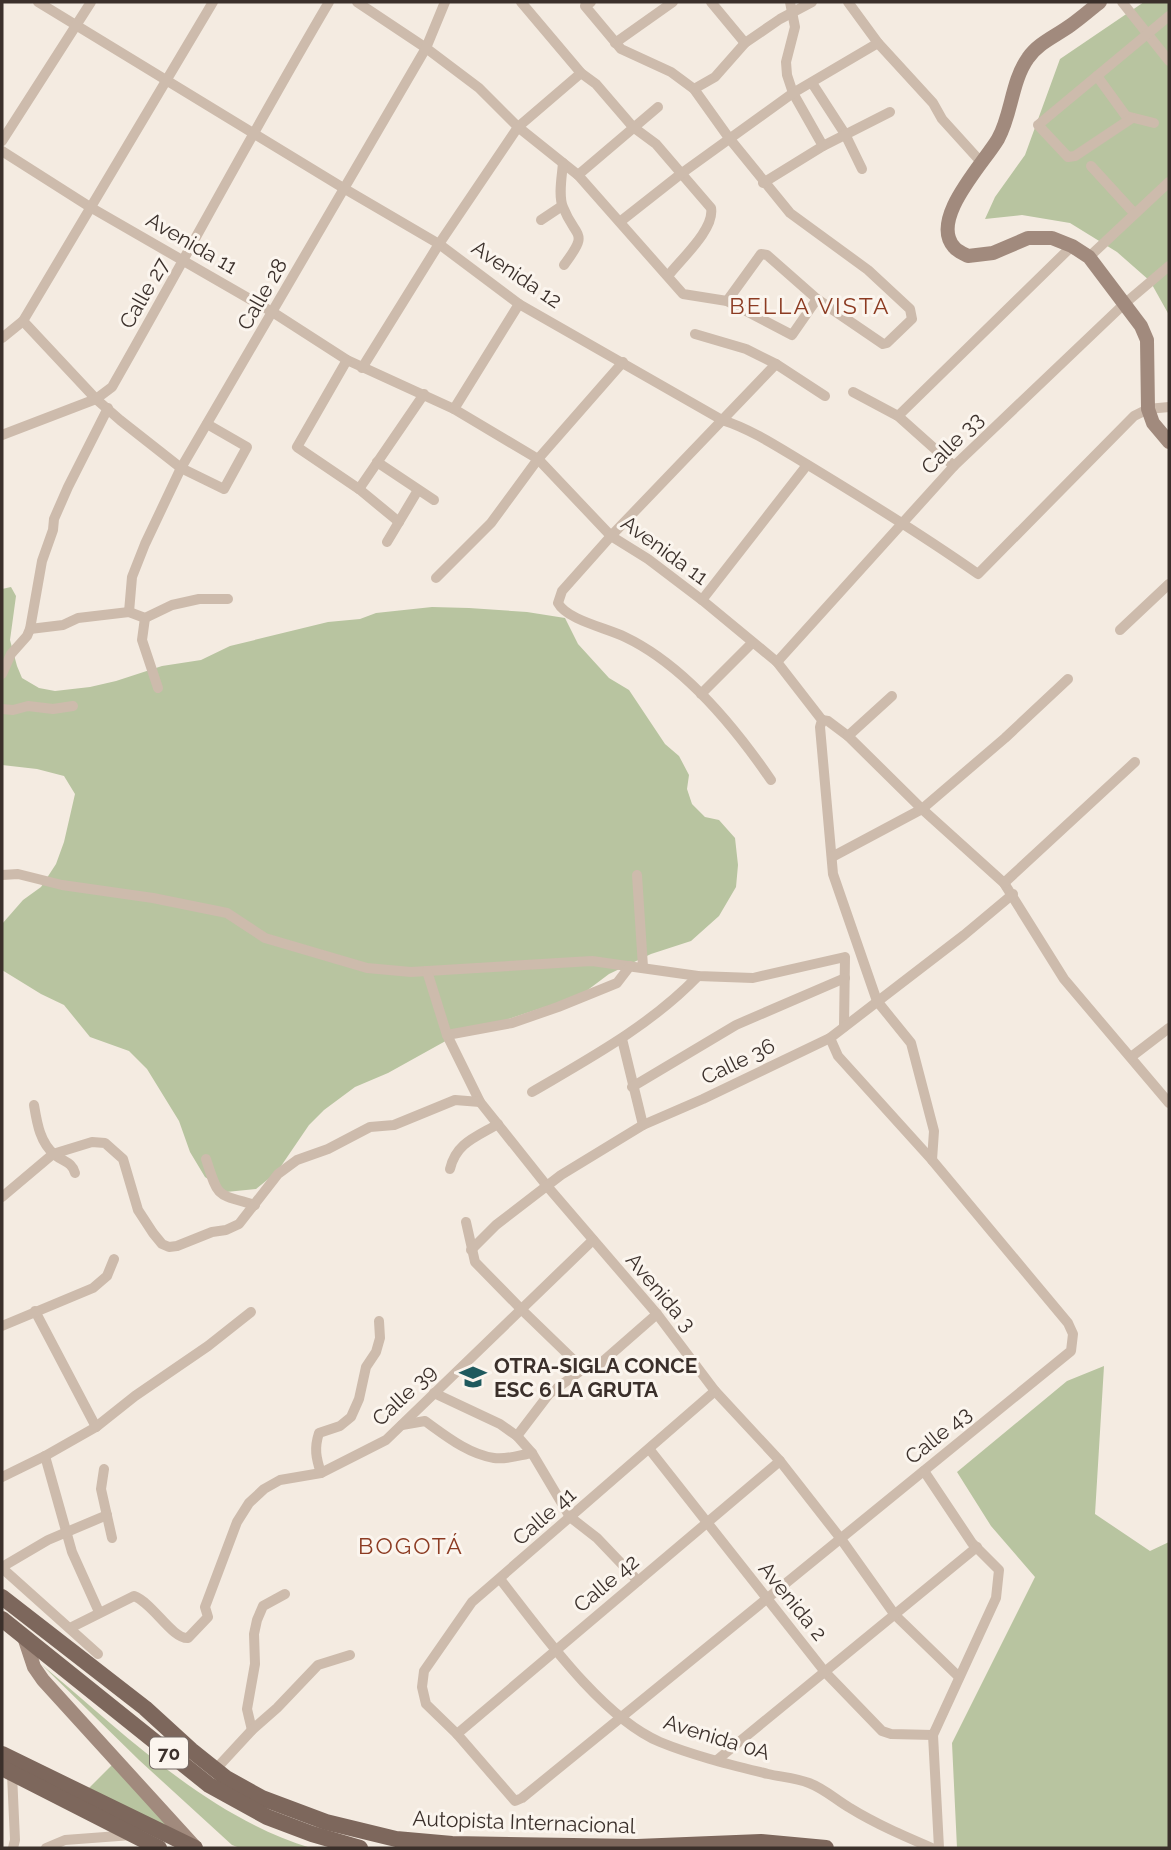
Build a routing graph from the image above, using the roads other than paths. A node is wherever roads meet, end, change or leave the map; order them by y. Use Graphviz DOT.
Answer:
graph roads {
  1 [pos="38,2"];
  2 [pos="91,2"];
  3 [pos="214,2"];
  4 [pos="329,2"];
  5 [pos="357,2"];
  6 [pos="445,2"];
  7 [pos="521,2"];
  8 [pos="673,2"];
  9 [pos="711,2"];
  10 [pos="812,2"];
  11 [pos="848,2"];
  12 [pos="1100,2"];
  13 [pos="1122,2"];
  14 [pos="588,4"];
  15 [pos="791,7"];
  16 [pos="1169,16"];
  17 [pos="76,26"];
  18 [pos="1148,33"];
  19 [pos="615,43"];
  20 [pos="745,43"];
  21 [pos="878,43"];
  22 [pos="426,48"];
  23 [pos="1169,61"];
  24 [pos="581,73"];
  25 [pos="1097,76"];
  26 [pos="168,79"];
  27 [pos="812,83"];
  28 [pos="694,89"];
  29 [pos="793,93"];
  30 [pos="658,107"];
  31 [pos="890,112"];
  32 [pos="1132,118"];
  33 [pos="1154,123"];
  34 [pos="518,127"];
  35 [pos="633,127"];
  36 [pos="252,133"];
  37 [pos="845,134"];
  38 [pos="729,138"];
  39 [pos="2,141"];
  40 [pos="823,145"];
  41 [pos="2,151"];
  42 [pos="981,162"];
  43 [pos="563,163"];
  44 [pos="1091,166"];
  45 [pos="862,169"];
  46 [pos="682,173"];
  47 [pos="578,175"];
  48 [pos="1169,182"];
  49 [pos="763,183"];
  50 [pos="345,189"];
  51 [pos="562,206"];
  52 [pos="90,207"];
  53 [pos="1134,213"];
  54 [pos="541,220"];
  55 [pos="621,221"];
  56 [pos="439,244"];
  57 [pos="1072,246"];
  58 [pos="1089,257"];
  59 [pos="184,260"];
  60 [pos="564,265"];
  61 [pos="1169,267"];
  62 [pos="668,276"];
  63 [pos="817,299"];
  64 [pos="726,301"];
  65 [pos="519,304"];
  66 [pos="1123,305"];
  67 [pos="274,313"];
  68 [pos="23,321"];
  69 [pos="695,334"];
  70 [pos="2,338"];
  71 [pos="347,360"];
  72 [pos="624,362"];
  73 [pos="776,364"];
  74 [pos="362,368"];
  75 [pos="853,392"];
  76 [pos="424,394"];
  77 [pos="825,397"];
  78 [pos="96,399"];
  79 [pos="1169,407"];
  80 [pos="108,408"];
  81 [pos="454,409"];
  82 [pos="1148,409"];
  83 [pos="898,416"];
  84 [pos="722,420"];
  85 [pos="207,424"];
  86 [pos="2,435"];
  87 [pos="1169,442"];
  88 [pos="538,459"];
  89 [pos="377,462"];
  90 [pos="807,465"];
  91 [pos="954,466"];
  92 [pos="181,468"];
  93 [pos="359,489"];
  94 [pos="418,490"];
  95 [pos="434,500"];
  96 [pos="399,522"];
  97 [pos="903,522"];
  98 [pos="611,536"];
  99 [pos="387,542"];
  100 [pos="436,578"];
  101 [pos="1169,584"];
  102 [pos="228,599"];
  103 [pos="702,600"];
  104 [pos="129,612"];
  105 [pos="145,618"];
  106 [pos="30,629"];
  107 [pos="1120,630"];
  108 [pos="752,643"];
  109 [pos="777,662"];
  110 [pos="2,674"];
  111 [pos="1068,679"];
  112 [pos="158,688"];
  113 [pos="701,694"];
  114 [pos="892,696"];
  115 [pos="73,706"];
  116 [pos="2,709"];
  117 [pos="822,720"];
  118 [pos="848,736"];
  119 [pos="1135,762"];
  120 [pos="771,780"];
  121 [pos="922,809"];
  122 [pos="832,856"];
  123 [pos="2,875"];
  124 [pos="637,875"];
  125 [pos="1004,883"];
  126 [pos="1013,894"];
  127 [pos="860,951"];
  128 [pos="845,957"];
  129 [pos="629,966"];
  130 [pos="643,967"];
  131 [pos="427,971"];
  132 [pos="698,976"];
  133 [pos="845,978"];
  134 [pos="877,1001"];
  135 [pos="844,1027"];
  136 [pos="1169,1027"];
  137 [pos="447,1035"];
  138 [pos="830,1038"];
  139 [pos="622,1039"];
  140 [pos="1131,1057"];
  141 [pos="632,1087"];
  142 [pos="532,1092"];
  143 [pos="480,1102"];
  144 [pos="1169,1103"];
  145 [pos="34,1105"];
  146 [pos="498,1124"];
  147 [pos="643,1125"];
  148 [pos="53,1154"];
  149 [pos="206,1159"];
  150 [pos="932,1160"];
  151 [pos="450,1169"];
  152 [pos="75,1173"];
  153 [pos="547,1186"];
  154 [pos="2,1197"];
  155 [pos="255,1205"];
  156 [pos="466,1222"];
  157 [pos="593,1240"];
  158 [pos="471,1250"];
  159 [pos="114,1259"];
  160 [pos="522,1310"];
  161 [pos="35,1311"];
  162 [pos="251,1312"];
  163 [pos="657,1314"];
  164 [pos="379,1321"];
  165 [pos="2,1326"];
  166 [pos="583,1369"];
  167 [pos="715,1391"];
  168 [pos="434,1393"];
  169 [pos="399,1425"];
  170 [pos="96,1427"];
  171 [pos="517,1436"];
  172 [pos="650,1450"];
  173 [pos="532,1452"];
  174 [pos="45,1456"];
  175 [pos="780,1461"];
  176 [pos="104,1469"];
  177 [pos="924,1471"];
  178 [pos="321,1473"];
  179 [pos="2,1477"];
  180 [pos="107,1515"];
  181 [pos="570,1517"];
  182 [pos="707,1523"];
  183 [pos="66,1532"];
  184 [pos="112,1538"];
  185 [pos="841,1539"];
  186 [pos="976,1547"];
  187 [pos="2,1567"];
  188 [pos="500,1579"];
  189 [pos="638,1581"];
  190 [pos="285,1594"];
  191 [pos="2,1597"];
  192 [pos="766,1599"];
  193 [pos="99,1612"];
  194 [pos="895,1615"];
  195 [pos="2,1619"];
  196 [pos="70,1628"];
  197 [pos="24,1637"];
  198 [pos="556,1651"];
  199 [pos="98,1654"];
  200 [pos="350,1655"];
  201 [pos="825,1672"];
  202 [pos="959,1677"];
  203 [pos="620,1719"];
  204 [pos="252,1730"];
  205 [pos="457,1734"];
  206 [pos="933,1735"];
  207 [pos="2,1754"];
  208 [pos="718,1760"];
  209 [pos="215,1770"];
  210 [pos="7,1771"];
  211 [pos="133,1835"];
  212 [pos="13,1848"];
  213 [pos="46,1848"];
  214 [pos="159,1848"];
  215 [pos="195,1848"];
  216 [pos="360,1848"];
  217 [pos="826,1848"];
  218 [pos="932,1848"];
  219 [pos="939,1848"];
  1 -- 17 [label="street, Avenida 12"];
  2 -- 17 [label="street"];
  3 -- 26 [label="street"];
  4 -- 36 [label="street, Calle 27"];
  5 -- 22 [label="street"];
  6 -- 22 [label="street, Calle 28"];
  7 -- 24 [label="street"];
  8 -- 19 [label="street"];
  9 -- 20 [label="street"];
  10 -- 15 [label="street"];
  11 -- 21 [label="street"];
  12 -- 42 [label="street"];
  13 -- 18 [label="street"];
  14 -- 19 [label="street"];
  15 -- 20 [label="street"];
  15 -- 29 [label="street"];
  16 -- 18 [label="street"];
  17 -- 26 [label="street, Avenida 12"];
  17 -- 39 [label="street"];
  18 -- 23 [label="street"];
  18 -- 25 [label="street"];
  19 -- 28 [label="street"];
  20 -- 28 [label="street"];
  21 -- 27 [label="street"];
  21 -- 42 [label="street"];
  22 -- 34 [label="street"];
  22 -- 50 [label="street, Calle 28"];
  24 -- 34 [label="street"];
  24 -- 35 [label="street"];
  25 -- 32 [label="street"];
  25 -- 32 [label="street"];
  26 -- 36 [label="street, Avenida 12"];
  26 -- 52 [label="street"];
  27 -- 29 [label="street"];
  27 -- 37 [label="street"];
  28 -- 38 [label="street"];
  29 -- 38 [label="street"];
  29 -- 40 [label="street"];
  30 -- 35 [label="street"];
  31 -- 37 [label="street"];
  32 -- 33 [label="street"];
  34 -- 43 [label="street"];
  34 -- 56 [label="street"];
  35 -- 46 [label="street"];
  35 -- 47 [label="street"];
  36 -- 50 [label="street, Avenida 12"];
  36 -- 59 [label="street, Calle 27"];
  37 -- 40 [label="street"];
  37 -- 45 [label="street"];
  38 -- 46 [label="street"];
  38 -- 49 [label="street"];
  40 -- 49 [label="street"];
  41 -- 52 [label="street, Avenida 11"];
  42 -- 57 [label="street"];
  43 -- 47 [label="street"];
  43 -- 51 [label="street"];
  44 -- 53 [label="street"];
  46 -- 55 [label="street"];
  46 -- 62 [label="street"];
  47 -- 55 [label="street"];
  48 -- 53 [label="street"];
  49 -- 63 [label="street"];
  50 -- 56 [label="street, Avenida 12"];
  50 -- 67 [label="street, Calle 28"];
  51 -- 54 [label="street"];
  51 -- 60 [label="street"];
  52 -- 59 [label="street, Avenida 11"];
  52 -- 68 [label="street"];
  53 -- 58 [label="street"];
  55 -- 62 [label="street"];
  56 -- 65 [label="street, Avenida 12"];
  56 -- 74 [label="street"];
  57 -- 58 [label="street"];
  57 -- 83 [label="street"];
  58 -- 66 [label="street"];
  59 -- 67 [label="street, Avenida 11"];
  59 -- 78 [label="street, Calle 27"];
  61 -- 66 [label="street, Calle 33"];
  62 -- 64 [label="street"];
  63 -- 64 [label="street"];
  63 -- 64 [label="street"];
  65 -- 72 [label="street, Avenida 12"];
  65 -- 81 [label="street"];
  66 -- 82 [label="street"];
  66 -- 91 [label="street, Calle 33"];
  67 -- 71 [label="street, Avenida 11"];
  67 -- 85 [label="street, Calle 28"];
  68 -- 70 [label="street"];
  68 -- 78 [label="street"];
  69 -- 73 [label="street"];
  71 -- 74 [label="street, Avenida 11"];
  71 -- 93 [label="street"];
  72 -- 84 [label="street, Avenida 12"];
  72 -- 88 [label="street"];
  73 -- 77 [label="street"];
  73 -- 84 [label="street"];
  74 -- 76 [label="street, Avenida 11"];
  75 -- 83 [label="street"];
  76 -- 81 [label="street, Avenida 11"];
  76 -- 89 [label="street"];
  78 -- 80 [label="street"];
  78 -- 86 [label="street, Calle 27"];
  79 -- 82 [label="street"];
  80 -- 92 [label="street"];
  80 -- 106 [label="street"];
  81 -- 88 [label="street, Avenida 11"];
  82 -- 87 [label="street"];
  82 -- 97 [label="street, Avenida 12"];
  83 -- 91 [label="street"];
  84 -- 90 [label="street, Avenida 12"];
  84 -- 98 [label="street"];
  85 -- 92 [label="street, Calle 28"];
  85 -- 92 [label="street"];
  88 -- 98 [label="street, Avenida 11"];
  88 -- 100 [label="street"];
  89 -- 93 [label="street"];
  89 -- 94 [label="street"];
  90 -- 97 [label="street, Avenida 12"];
  90 -- 103 [label="street"];
  91 -- 97 [label="street, Calle 33"];
  92 -- 104 [label="street, Calle 28"];
  93 -- 96 [label="street"];
  94 -- 95 [label="street"];
  94 -- 96 [label="street"];
  96 -- 99 [label="street"];
  97 -- 109 [label="street, Calle 33"];
  98 -- 103 [label="street, Avenida 11"];
  98 -- 113 [label="street"];
  101 -- 107 [label="street"];
  102 -- 105 [label="street"];
  103 -- 108 [label="street, Avenida 11"];
  104 -- 105 [label="street"];
  104 -- 106 [label="street"];
  105 -- 112 [label="street"];
  106 -- 110 [label="street"];
  108 -- 109 [label="street, Avenida 11"];
  108 -- 113 [label="street"];
  109 -- 117 [label="street, Avenida 11"];
  111 -- 121 [label="street"];
  113 -- 120 [label="street"];
  114 -- 118 [label="street"];
  115 -- 116 [label="street"];
  117 -- 118 [label="street"];
  117 -- 122 [label="street"];
  118 -- 121 [label="street"];
  119 -- 125 [label="street"];
  121 -- 122 [label="street"];
  121 -- 125 [label="street"];
  122 -- 127 [label="street"];
  123 -- 131 [label="street"];
  124 -- 130 [label="street"];
  125 -- 126 [label="street"];
  126 -- 134 [label="street, Calle 36"];
  126 -- 140 [label="street"];
  127 -- 128 [label="street"];
  127 -- 134 [label="street"];
  128 -- 132 [label="street"];
  128 -- 133 [label="street"];
  129 -- 130 [label="street"];
  129 -- 131 [label="street"];
  129 -- 137 [label="street"];
  130 -- 132 [label="street"];
  131 -- 137 [label="street, Avenida 3"];
  132 -- 139 [label="street"];
  133 -- 135 [label="street"];
  133 -- 141 [label="street"];
  134 -- 135 [label="street, Calle 36"];
  134 -- 150 [label="street"];
  135 -- 138 [label="street, Calle 36"];
  136 -- 140 [label="street"];
  137 -- 143 [label="street, Avenida 3"];
  138 -- 147 [label="street, Calle 36"];
  138 -- 150 [label="street, Calle 43"];
  139 -- 141 [label="street"];
  139 -- 142 [label="street"];
  140 -- 144 [label="street"];
  141 -- 147 [label="street"];
  143 -- 146 [label="street, Avenida 3"];
  143 -- 155 [label="street"];
  145 -- 148 [label="street"];
  146 -- 151 [label="street"];
  146 -- 153 [label="street, Avenida 3"];
  147 -- 153 [label="street, Calle 36"];
  148 -- 152 [label="street"];
  148 -- 154 [label="street"];
  148 -- 155 [label="street"];
  149 -- 155 [label="street"];
  150 -- 177 [label="street, Calle 43"];
  153 -- 157 [label="street, Avenida 3"];
  153 -- 158 [label="street, Calle 36"];
  156 -- 158 [label="street"];
  157 -- 160 [label="street, Calle 39"];
  157 -- 163 [label="street, Avenida 3"];
  158 -- 160 [label="street"];
  159 -- 161 [label="street"];
  160 -- 166 [label="street"];
  160 -- 168 [label="street, Calle 39"];
  161 -- 165 [label="street"];
  161 -- 170 [label="street"];
  162 -- 170 [label="street"];
  163 -- 166 [label="street"];
  163 -- 167 [label="street, Avenida 3"];
  164 -- 178 [label="street"];
  166 -- 171 [label="street"];
  167 -- 172 [label="street, Calle 41"];
  167 -- 175 [label="street, Avenida 3"];
  168 -- 169 [label="street, Calle 39"];
  168 -- 171 [label="street"];
  169 -- 173 [label="street"];
  169 -- 178 [label="street, Calle 39"];
  170 -- 174 [label="street"];
  171 -- 173 [label="street"];
  172 -- 181 [label="street, Calle 41"];
  172 -- 182 [label="street, Avenida 2"];
  173 -- 181 [label="street"];
  174 -- 179 [label="street"];
  174 -- 183 [label="street"];
  175 -- 182 [label="street, Calle 42"];
  175 -- 185 [label="street, Avenida 3"];
  176 -- 180 [label="street"];
  177 -- 185 [label="street, Calle 43"];
  177 -- 186 [label="street"];
  178 -- 193 [label="street, Calle 39"];
  180 -- 183 [label="street"];
  180 -- 184 [label="street"];
  181 -- 188 [label="street, Calle 41"];
  181 -- 189 [label="street"];
  182 -- 189 [label="street, Calle 42"];
  182 -- 192 [label="street, Avenida 2"];
  183 -- 187 [label="street"];
  183 -- 193 [label="street"];
  185 -- 192 [label="street, Calle 43"];
  185 -- 194 [label="street, Avenida 3"];
  186 -- 194 [label="street"];
  186 -- 202 [label="street"];
  187 -- 196 [label="street"];
  188 -- 198 [label="street, Avenida 0A"];
  188 -- 205 [label="street, Calle 41"];
  189 -- 198 [label="street, Calle 42"];
  190 -- 204 [label="street"];
  191 -- 209 [label="main road, Autopista Internacional / 70"];
  192 -- 201 [label="street, Avenida 2"];
  192 -- 203 [label="street, Calle 43"];
  193 -- 196 [label="street"];
  194 -- 201 [label="street"];
  194 -- 202 [label="street, Avenida 3"];
  195 -- 197 [label="main road, 70"];
  196 -- 199 [label="street"];
  197 -- 215 [label="street"];
  197 -- 216 [label="main road, 70"];
  198 -- 203 [label="street, Avenida 0A"];
  198 -- 205 [label="street, Calle 42"];
  200 -- 204 [label="street"];
  201 -- 206 [label="street, Avenida 2"];
  201 -- 208 [label="street"];
  202 -- 206 [label="street"];
  203 -- 205 [label="street, Calle 43"];
  203 -- 208 [label="street, Avenida 0A"];
  204 -- 209 [label="street"];
  206 -- 219 [label="street"];
  207 -- 215 [label="main road"];
  208 -- 218 [label="street, Avenida 0A"];
  209 -- 217 [label="main road, Autopista Internacional / 70"];
  210 -- 211 [label="main road"];
  210 -- 212 [label="street"];
  211 -- 213 [label="street"];
  211 -- 214 [label="main road"];
}
